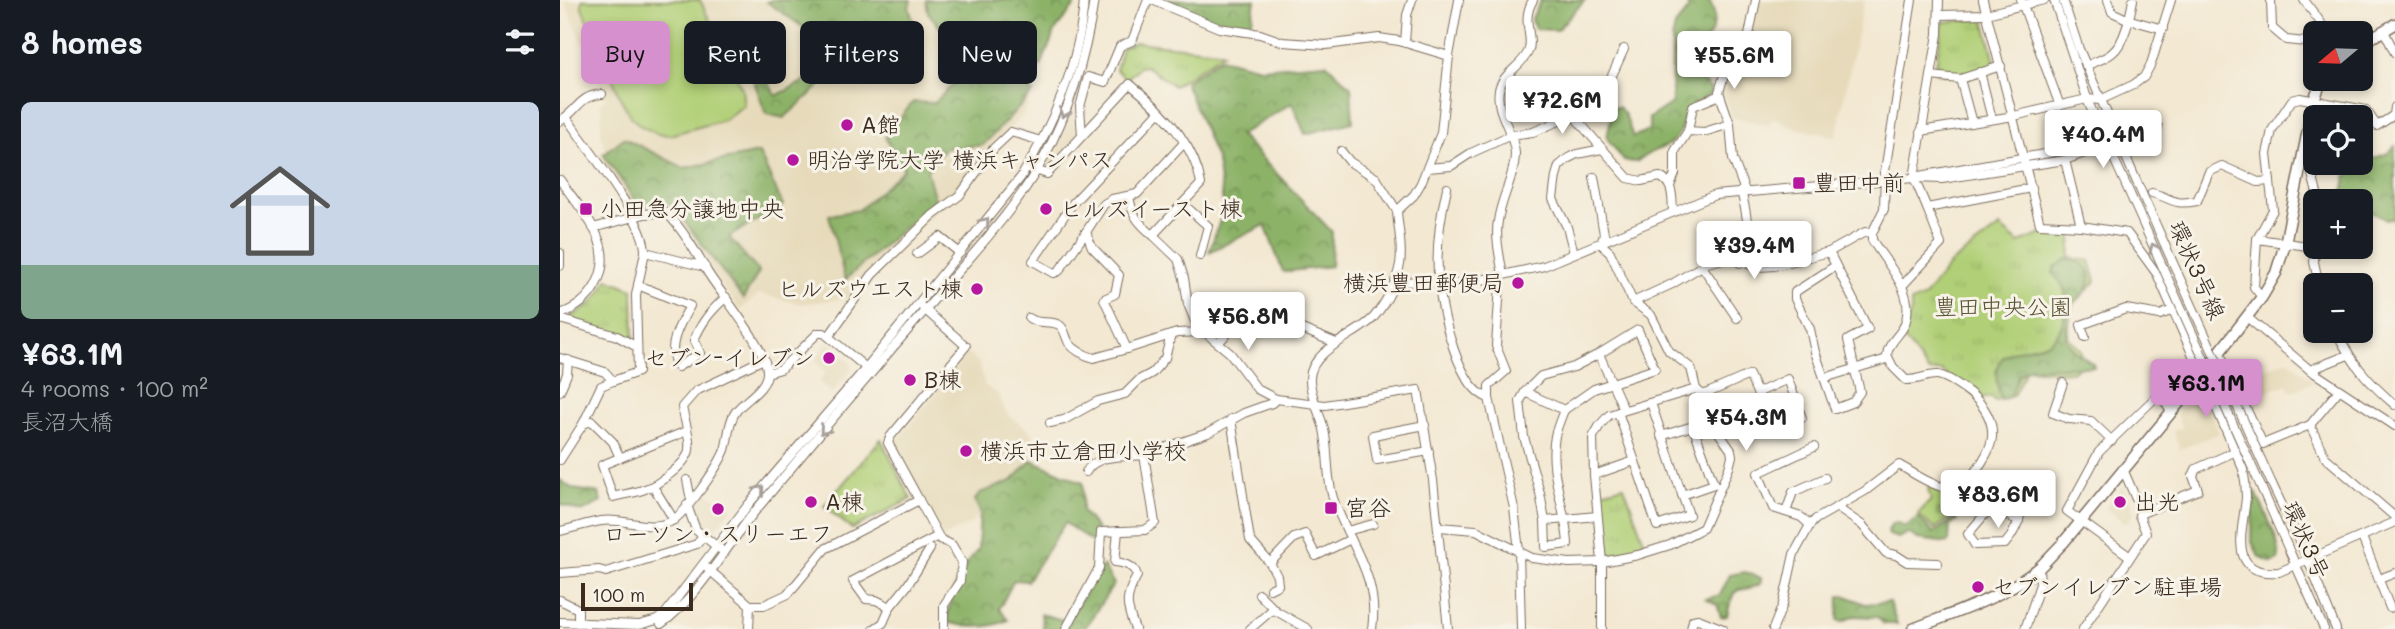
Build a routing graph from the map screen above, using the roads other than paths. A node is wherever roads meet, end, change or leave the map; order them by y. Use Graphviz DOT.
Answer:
graph roads {
  1 [pos="1084,0"];
  2 [pos="1094,0"];
  3 [pos="1150,0"];
  4 [pos="1412,0"];
  5 [pos="1459,0"];
  6 [pos="1756,0"];
  7 [pos="1912,0"];
  8 [pos="1939,0"];
  9 [pos="1983,0"];
  10 [pos="2044,0"];
  11 [pos="2054,0"];
  12 [pos="2063,0"];
  13 [pos="2108,0"];
  14 [pos="2133,0"];
  15 [pos="2171,0"];
  16 [pos="2271,0"];
  17 [pos="2304,0"];
  18 [pos="1529,1"];
  19 [pos="2022,2"];
  20 [pos="1986,14"];
  21 [pos="1939,15"];
  22 [pos="2127,19"];
  23 [pos="2320,21"];
  24 [pos="2395,24"];
  25 [pos="2163,29"];
  26 [pos="2384,31"];
  27 [pos="2373,37"];
  28 [pos="2303,42"];
  29 [pos="1405,43"];
  30 [pos="1624,49"];
  31 [pos="2395,53"];
  32 [pos="1449,56"];
  33 [pos="2001,66"];
  34 [pos="2086,66"];
  35 [pos="1980,72"];
  36 [pos="1931,76"];
  37 [pos="1960,79"];
  38 [pos="2317,91"];
  39 [pos="602,94"];
  40 [pos="1720,96"];
  41 [pos="2087,99"];
  42 [pos="2100,100"];
  43 [pos="2314,100"];
  44 [pos="2313,105"];
  45 [pos="2060,106"];
  46 [pos="2395,107"];
  47 [pos="1159,112"];
  48 [pos="1573,115"];
  49 [pos="2014,116"];
  50 [pos="563,119"];
  51 [pos="1992,119"];
  52 [pos="1972,123"];
  53 [pos="1730,124"];
  54 [pos="2158,127"];
  55 [pos="1688,131"];
  56 [pos="1921,131"];
  57 [pos="1511,135"];
  58 [pos="1082,136"];
  59 [pos="2117,139"];
  60 [pos="1041,141"];
  61 [pos="1184,143"];
  62 [pos="2107,143"];
  63 [pos="1602,149"];
  64 [pos="1341,151"];
  65 [pos="2303,154"];
  66 [pos="2065,160"];
  67 [pos="2025,161"];
  68 [pos="1427,168"];
  69 [pos="1031,169"];
  70 [pos="1594,177"];
  71 [pos="1914,178"];
  72 [pos="560,180"];
  73 [pos="1886,180"];
  74 [pos="2270,181"];
  75 [pos="1670,186"];
  76 [pos="1447,188"];
  77 [pos="2031,188"];
  78 [pos="1743,191"];
  79 [pos="2152,193"];
  80 [pos="1129,196"];
  81 [pos="1183,204"];
  82 [pos="1927,208"];
  83 [pos="1397,211"];
  84 [pos="1673,212"];
  85 [pos="635,217"];
  86 [pos="2081,226"];
  87 [pos="593,228"];
  88 [pos="1086,232"];
  89 [pos="1872,233"];
  90 [pos="1153,235"];
  91 [pos="2257,239"];
  92 [pos="1601,244"];
  93 [pos="2285,244"];
  94 [pos="2303,245"];
  95 [pos="645,251"];
  96 [pos="1829,252"];
  97 [pos="560,253"];
  98 [pos="960,253"];
  99 [pos="1574,253"];
  100 [pos="917,254"];
  101 [pos="1200,256"];
  102 [pos="1740,263"];
  103 [pos="560,266"];
  104 [pos="1702,266"];
  105 [pos="1835,266"];
  106 [pos="705,267"];
  107 [pos="1503,275"];
  108 [pos="1396,281"];
  109 [pos="1439,284"];
  110 [pos="638,285"];
  111 [pos="1500,285"];
  112 [pos="1902,286"];
  113 [pos="726,297"];
  114 [pos="2262,298"];
  115 [pos="1633,302"];
  116 [pos="690,306"];
  117 [pos="922,306"];
  118 [pos="2173,310"];
  119 [pos="708,314"];
  120 [pos="560,316"];
  121 [pos="2248,317"];
  122 [pos="1029,318"];
  123 [pos="1737,318"];
  124 [pos="1202,332"];
  125 [pos="1171,335"];
  126 [pos="829,336"];
  127 [pos="2085,337"];
  128 [pos="1219,342"];
  129 [pos="1336,342"];
  130 [pos="2342,343"];
  131 [pos="636,347"];
  132 [pos="1128,349"];
  133 [pos="2219,352"];
  134 [pos="1599,354"];
  135 [pos="2348,355"];
  136 [pos="564,359"];
  137 [pos="764,359"];
  138 [pos="1887,359"];
  139 [pos="1855,368"];
  140 [pos="869,370"];
  141 [pos="2310,370"];
  142 [pos="767,373"];
  143 [pos="2202,375"];
  144 [pos="1824,378"];
  145 [pos="613,381"];
  146 [pos="1612,382"];
  147 [pos="2063,383"];
  148 [pos="2339,390"];
  149 [pos="560,391"];
  150 [pos="1525,392"];
  151 [pos="1699,392"];
  152 [pos="1757,393"];
  153 [pos="1489,398"];
  154 [pos="1276,399"];
  155 [pos="1651,403"];
  156 [pos="1317,404"];
  157 [pos="2395,405"];
  158 [pos="1564,410"];
  159 [pos="1621,411"];
  160 [pos="2171,412"];
  161 [pos="1231,419"];
  162 [pos="1050,423"];
  163 [pos="583,424"];
  164 [pos="1424,425"];
  165 [pos="2310,425"];
  166 [pos="2395,426"];
  167 [pos="687,431"];
  168 [pos="1661,436"];
  169 [pos="2112,441"];
  170 [pos="1814,446"];
  171 [pos="1429,451"];
  172 [pos="2236,451"];
  173 [pos="1144,455"];
  174 [pos="620,458"];
  175 [pos="560,460"];
  176 [pos="1634,461"];
  177 [pos="2123,470"];
  178 [pos="1086,472"];
  179 [pos="1594,475"];
  180 [pos="1972,476"];
  181 [pos="1825,478"];
  182 [pos="687,480"];
  183 [pos="656,491"];
  184 [pos="1682,495"];
  185 [pos="919,500"];
  186 [pos="689,503"];
  187 [pos="1836,507"];
  188 [pos="1786,512"];
  189 [pos="2142,513"];
  190 [pos="1597,516"];
  191 [pos="1567,519"];
  192 [pos="674,520"];
  193 [pos="2395,520"];
  194 [pos="1545,521"];
  195 [pos="2018,521"];
  196 [pos="2081,522"];
  197 [pos="1373,524"];
  198 [pos="1810,525"];
  199 [pos="1439,527"];
  200 [pos="560,531"];
  201 [pos="1118,531"];
  202 [pos="1349,535"];
  203 [pos="938,536"];
  204 [pos="703,537"];
  205 [pos="2362,537"];
  206 [pos="716,547"];
  207 [pos="930,549"];
  208 [pos="1519,551"];
  209 [pos="724,553"];
  210 [pos="2129,556"];
  211 [pos="2308,561"];
  212 [pos="1602,562"];
  213 [pos="1270,563"];
  214 [pos="1938,563"];
  215 [pos="703,564"];
  216 [pos="2296,566"];
  217 [pos="2039,568"];
  218 [pos="710,571"];
  219 [pos="560,573"];
  220 [pos="2395,573"];
  221 [pos="2379,579"];
  222 [pos="1270,589"];
  223 [pos="1259,594"];
  224 [pos="560,600"];
  225 [pos="750,605"];
  226 [pos="890,607"];
  227 [pos="2390,608"];
  228 [pos="1273,609"];
  229 [pos="578,623"];
  230 [pos="560,625"];
  231 [pos="602,629"];
  232 [pos="647,629"];
  233 [pos="749,629"];
  234 [pos="874,629"];
  235 [pos="944,629"];
  236 [pos="1066,629"];
  237 [pos="1135,629"];
  238 [pos="1250,629"];
  239 [pos="1308,629"];
  240 [pos="1371,629"];
  241 [pos="1448,629"];
  242 [pos="1521,629"];
  243 [pos="1602,629"];
  244 [pos="1691,629"];
  245 [pos="1723,629"];
  246 [pos="1773,629"];
  247 [pos="1913,629"];
  248 [pos="2025,629"];
  249 [pos="2083,629"];
  250 [pos="2324,629"];
  251 [pos="2336,629"];
  1 -- 60 [label="street"];
  2 -- 69 [label="street, one-way"];
  3 -- 29 [label="street"];
  3 -- 58 [label="street"];
  4 -- 29 [label="street"];
  5 -- 32 [label="street"];
  6 -- 40 [label="street"];
  7 -- 73 [label="street"];
  8 -- 21 [label="street"];
  9 -- 20 [label="street"];
  10 -- 19 [label="street"];
  11 -- 41 [label="street"];
  12 -- 34 [label="street, 環状3号線"];
  13 -- 22 [label="street"];
  14 -- 22 [label="street"];
  15 -- 25 [label="street"];
  16 -- 28 [label="street"];
  17 -- 23 [label="street"];
  18 -- 57 [label="street"];
  19 -- 20 [label="street"];
  19 -- 45 [label="street"];
  20 -- 21 [label="street"];
  20 -- 33 [label="street"];
  21 -- 36 [label="street"];
  22 -- 25 [label="street"];
  22 -- 34 [label="street"];
  24 -- 26 [label="main road"];
  25 -- 42 [label="street"];
  26 -- 27 [label="main road"];
  26 -- 31 [label="street"];
  29 -- 32 [label="street"];
  30 -- 48 [label="street"];
  32 -- 68 [label="street"];
  33 -- 35 [label="street"];
  33 -- 49 [label="street"];
  34 -- 42 [label="street, 環状3号線"];
  35 -- 37 [label="street"];
  35 -- 51 [label="street"];
  36 -- 37 [label="street"];
  36 -- 56 [label="street"];
  37 -- 52 [label="street"];
  38 -- 43 [label="main road"];
  39 -- 50 [label="street"];
  40 -- 53 [label="street"];
  40 -- 55 [label="street"];
  41 -- 42 [label="street"];
  41 -- 45 [label="street"];
  41 -- 62 [label="street"];
  42 -- 59 [label="street, 環状3号線"];
  43 -- 44 [label="main road"];
  43 -- 46 [label="street"];
  43 -- 74 [label="street"];
  45 -- 49 [label="street"];
  47 -- 58 [label="street"];
  47 -- 61 [label="street"];
  47 -- 88 [label="street"];
  48 -- 57 [label="street"];
  48 -- 63 [label="street"];
  49 -- 51 [label="street"];
  49 -- 67 [label="street"];
  50 -- 85 [label="street"];
  51 -- 52 [label="street"];
  52 -- 56 [label="street"];
  53 -- 55 [label="street"];
  53 -- 78 [label="street"];
  54 -- 59 [label="street"];
  55 -- 75 [label="street"];
  56 -- 71 [label="street"];
  57 -- 68 [label="street"];
  57 -- 107 [label="street"];
  58 -- 69 [label="street"];
  59 -- 62 [label="street"];
  59 -- 211 [label="street, 環状3号線, bridge"];
  60 -- 69 [label="street"];
  60 -- 126 [label="street"];
  61 -- 80 [label="street"];
  61 -- 81 [label="street"];
  62 -- 66 [label="street"];
  62 -- 67 [label="street"];
  216 -- 62 [label="street, 環状3号, one-way, bridge"];
  63 -- 75 [label="street"];
  63 -- 99 [label="street"];
  64 -- 83 [label="street"];
  65 -- 93 [label="main road"];
  66 -- 67 [label="street"];
  66 -- 86 [label="street"];
  67 -- 71 [label="street"];
  67 -- 77 [label="street"];
  68 -- 83 [label="street"];
  98 -- 69 [label="street, one-way"];
  69 -- 117 [label="street"];
  70 -- 92 [label="street"];
  71 -- 73 [label="street"];
  71 -- 82 [label="street"];
  72 -- 87 [label="street"];
  73 -- 78 [label="street"];
  73 -- 89 [label="street"];
  74 -- 79 [label="street"];
  74 -- 91 [label="street"];
  75 -- 84 [label="street"];
  76 -- 109 [label="street"];
  77 -- 82 [label="street"];
  77 -- 86 [label="street"];
  78 -- 84 [label="street"];
  78 -- 102 [label="street"];
  80 -- 88 [label="street"];
  80 -- 90 [label="street"];
  81 -- 90 [label="street"];
  81 -- 101 [label="street"];
  82 -- 112 [label="street"];
  83 -- 108 [label="street"];
  84 -- 92 [label="street"];
  85 -- 87 [label="street"];
  85 -- 95 [label="street"];
  85 -- 106 [label="street"];
  86 -- 118 [label="street"];
  87 -- 120 [label="street"];
  88 -- 132 [label="street"];
  89 -- 96 [label="street"];
  89 -- 112 [label="street"];
  90 -- 124 [label="street"];
  91 -- 93 [label="street"];
  91 -- 114 [label="street"];
  92 -- 99 [label="street"];
  92 -- 115 [label="street"];
  93 -- 94 [label="street"];
  93 -- 114 [label="main road"];
  95 -- 106 [label="street"];
  95 -- 110 [label="street"];
  96 -- 102 [label="street"];
  96 -- 105 [label="street"];
  97 -- 103 [label="street"];
  98 -- 100 [label="street"];
  98 -- 117 [label="street"];
  99 -- 107 [label="street"];
  102 -- 104 [label="street"];
  104 -- 115 [label="street"];
  104 -- 123 [label="street"];
  105 -- 139 [label="street"];
  105 -- 144 [label="street"];
  106 -- 113 [label="street"];
  107 -- 109 [label="street"];
  108 -- 109 [label="street"];
  108 -- 129 [label="street"];
  109 -- 153 [label="street"];
  110 -- 116 [label="street"];
  110 -- 131 [label="street"];
  111 -- 153 [label="street"];
  112 -- 138 [label="street"];
  113 -- 119 [label="street"];
  113 -- 137 [label="street"];
  114 -- 121 [label="main road"];
  115 -- 151 [label="street"];
  116 -- 119 [label="street"];
  116 -- 119 [label="street"];
  117 -- 140 [label="street"];
  117 -- 185 [label="street"];
  118 -- 127 [label="street"];
  118 -- 143 [label="street"];
  120 -- 131 [label="street"];
  121 -- 133 [label="main road"];
  121 -- 141 [label="street"];
  122 -- 132 [label="street"];
  124 -- 125 [label="street"];
  124 -- 128 [label="street"];
  125 -- 132 [label="street"];
  125 -- 162 [label="street"];
  126 -- 140 [label="street"];
  126 -- 142 [label="street"];
  128 -- 129 [label="street"];
  128 -- 154 [label="street"];
  129 -- 156 [label="street"];
  130 -- 135 [label="street"];
  131 -- 145 [label="street"];
  133 -- 143 [label="main road"];
  133 -- 165 [label="street"];
  134 -- 146 [label="street"];
  134 -- 146 [label="street"];
  134 -- 150 [label="street"];
  135 -- 141 [label="street"];
  135 -- 157 [label="street"];
  136 -- 145 [label="street"];
  136 -- 149 [label="street"];
  137 -- 142 [label="street"];
  137 -- 167 [label="street"];
  138 -- 139 [label="street"];
  138 -- 180 [label="street"];
  139 -- 144 [label="street"];
  139 -- 144 [label="street"];
  206 -- 140 [label="street, one-way"];
  140 -- 209 [label="street, one-way"];
  141 -- 148 [label="street"];
  142 -- 186 [label="street"];
  143 -- 160 [label="main road"];
  143 -- 172 [label="street"];
  145 -- 163 [label="street"];
  146 -- 158 [label="street"];
  146 -- 159 [label="street"];
  147 -- 169 [label="street"];
  148 -- 165 [label="street"];
  148 -- 166 [label="street"];
  150 -- 158 [label="street"];
  150 -- 194 [label="street"];
  151 -- 152 [label="street"];
  151 -- 155 [label="street"];
  151 -- 212 [label="street"];
  152 -- 152 [label="street"];
  153 -- 208 [label="street"];
  154 -- 156 [label="street"];
  154 -- 161 [label="street"];
  155 -- 159 [label="street"];
  155 -- 168 [label="street"];
  156 -- 164 [label="street"];
  156 -- 202 [label="street"];
  158 -- 191 [label="street"];
  159 -- 176 [label="street"];
  159 -- 179 [label="street"];
  160 -- 169 [label="street"];
  160 -- 177 [label="main road"];
  161 -- 173 [label="street"];
  161 -- 213 [label="street"];
  163 -- 174 [label="street"];
  163 -- 175 [label="street"];
  164 -- 171 [label="street"];
  164 -- 171 [label="street"];
  165 -- 193 [label="street"];
  167 -- 174 [label="street"];
  167 -- 174 [label="street"];
  168 -- 184 [label="street"];
  168 -- 184 [label="street"];
  169 -- 196 [label="street"];
  170 -- 188 [label="street"];
  171 -- 199 [label="street"];
  172 -- 189 [label="street"];
  172 -- 216 [label="street"];
  173 -- 178 [label="street"];
  173 -- 201 [label="street"];
  176 -- 179 [label="street"];
  176 -- 184 [label="street"];
  177 -- 189 [label="street"];
  177 -- 196 [label="main road"];
  179 -- 190 [label="street"];
  180 -- 187 [label="street"];
  180 -- 195 [label="street"];
  181 -- 188 [label="street"];
  182 -- 186 [label="street"];
  183 -- 192 [label="street"];
  185 -- 203 [label="street"];
  185 -- 225 [label="street"];
  186 -- 192 [label="street"];
  186 -- 204 [label="street"];
  187 -- 198 [label="street"];
  187 -- 214 [label="street"];
  188 -- 198 [label="street"];
  189 -- 210 [label="street"];
  190 -- 191 [label="street"];
  190 -- 212 [label="street"];
  191 -- 194 [label="street"];
  191 -- 194 [label="street"];
  192 -- 200 [label="street"];
  193 -- 205 [label="street"];
  195 -- 195 [label="street"];
  196 -- 210 [label="street"];
  196 -- 217 [label="main road"];
  197 -- 202 [label="street"];
  198 -- 246 [label="street"];
  199 -- 208 [label="street"];
  199 -- 241 [label="street"];
  201 -- 236 [label="street"];
  201 -- 237 [label="street"];
  202 -- 213 [label="street"];
  202 -- 240 [label="street"];
  203 -- 226 [label="street"];
  203 -- 235 [label="street"];
  204 -- 206 [label="street"];
  204 -- 219 [label="street"];
  205 -- 211 [label="street"];
  205 -- 221 [label="street"];
  206 -- 209 [label="street"];
  206 -- 215 [label="street"];
  207 -- 226 [label="street"];
  208 -- 212 [label="street"];
  208 -- 242 [label="street"];
  209 -- 218 [label="street"];
  210 -- 249 [label="street"];
  211 -- 216 [label="street"];
  211 -- 251 [label="street, 環状3号線"];
  212 -- 243 [label="street"];
  213 -- 222 [label="street"];
  215 -- 218 [label="street"];
  215 -- 229 [label="street"];
  216 -- 250 [label="street, 環状3号"];
  217 -- 247 [label="main road"];
  217 -- 248 [label="street"];
  218 -- 225 [label="street"];
  218 -- 232 [label="street"];
  220 -- 221 [label="street"];
  221 -- 227 [label="street"];
  223 -- 228 [label="street"];
  224 -- 229 [label="street"];
  225 -- 233 [label="street"];
  226 -- 234 [label="street"];
  228 -- 238 [label="street"];
  228 -- 239 [label="street"];
  229 -- 230 [label="street"];
  230 -- 231 [label="street"];
  244 -- 245 [label="street"];
}
